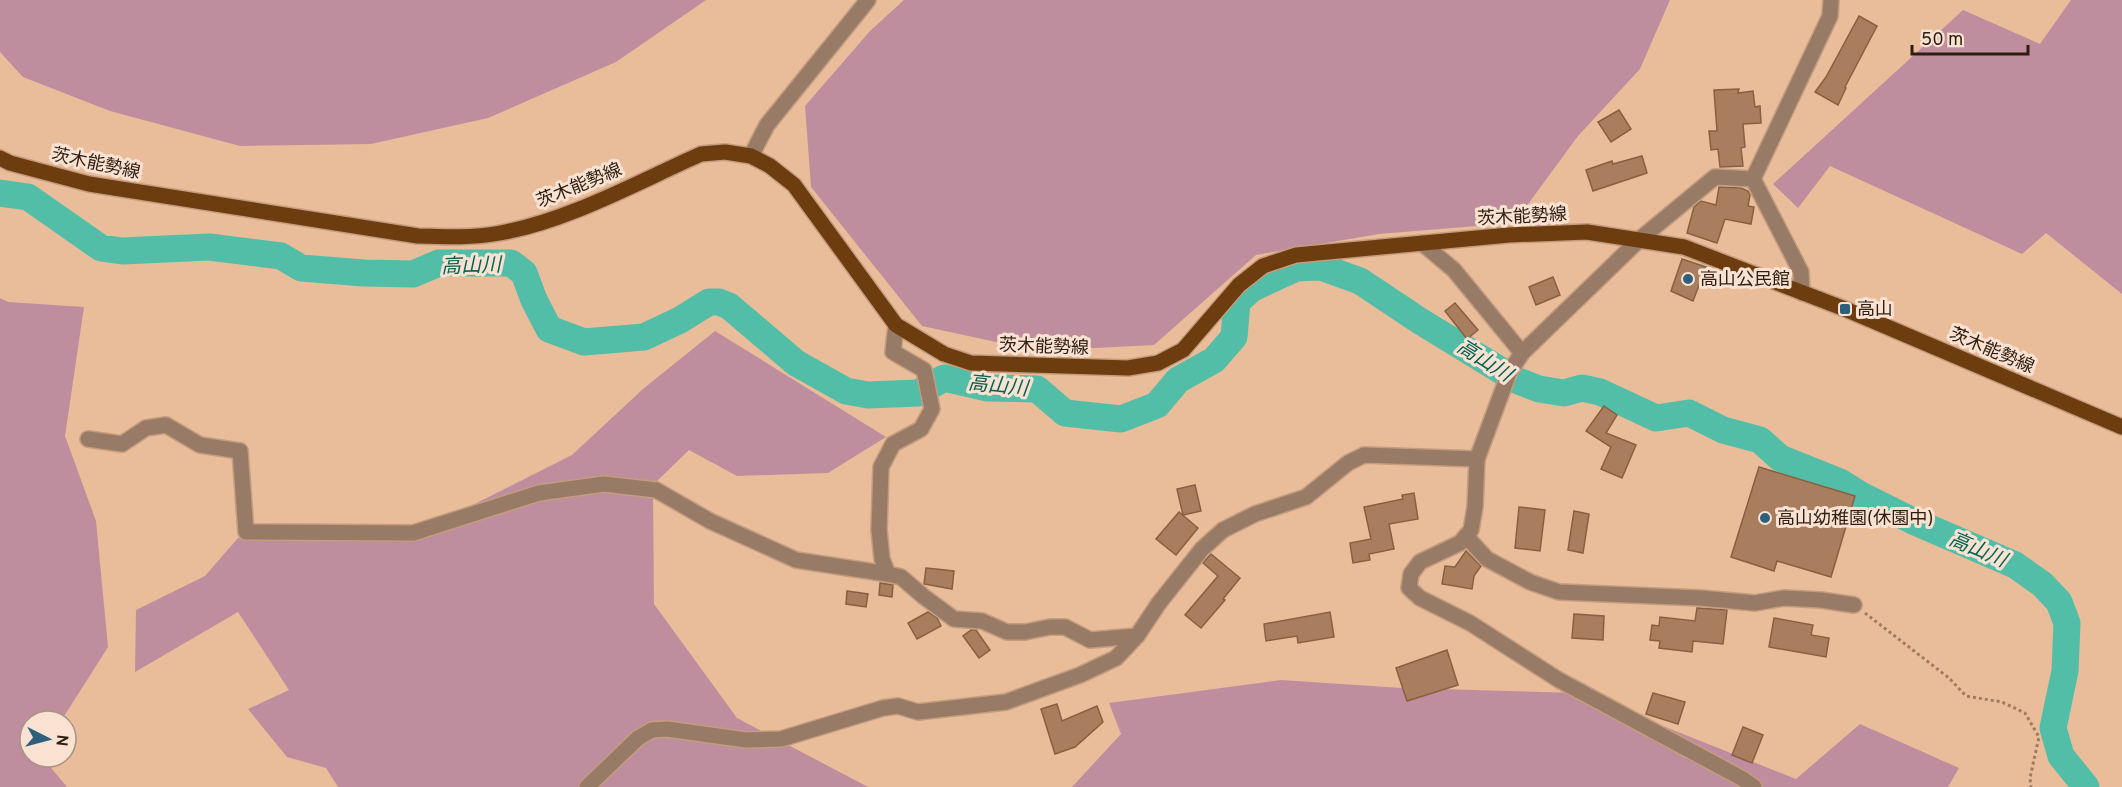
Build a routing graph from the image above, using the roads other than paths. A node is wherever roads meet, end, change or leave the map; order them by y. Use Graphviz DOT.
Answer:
graph roads {
  1 [pos="868,0"];
  2 [pos="1831,0"];
  3 [pos="751,156"];
  4 [pos="0,158"];
  5 [pos="1753,179"];
  6 [pos="1640,239"];
  7 [pos="1422,243"];
  8 [pos="1802,292"];
  9 [pos="896,325"];
  10 [pos="1522,353"];
  11 [pos="2122,427"];
  12 [pos="88,439"];
  13 [pos="1477,459"];
  14 [pos="1466,536"];
  15 [pos="888,574"];
  16 [pos="1854,604"];
  17 [pos="1137,636"];
  18 [pos="587,787"];
  19 [pos="1754,787"];
  1 -- 3 [label="street"];
  2 -- 5 [label="street"];
  3 -- 4 [label="main road, 茨木能勢線"];
  3 -- 9 [label="main road, 茨木能勢線"];
  5 -- 6 [label="street"];
  5 -- 8 [label="street"];
  6 -- 7 [label="main road, 茨木能勢線"];
  6 -- 8 [label="main road, 茨木能勢線"];
  6 -- 10 [label="street"];
  7 -- 9 [label="main road, 茨木能勢線"];
  7 -- 10 [label="street"];
  8 -- 11 [label="main road, 茨木能勢線"];
  9 -- 15 [label="street"];
  10 -- 13 [label="street"];
  12 -- 15 [label="street"];
  13 -- 14 [label="street"];
  13 -- 17 [label="street"];
  14 -- 16 [label="street"];
  14 -- 19 [label="street"];
  15 -- 17 [label="street"];
  17 -- 18 [label="street"];
}
